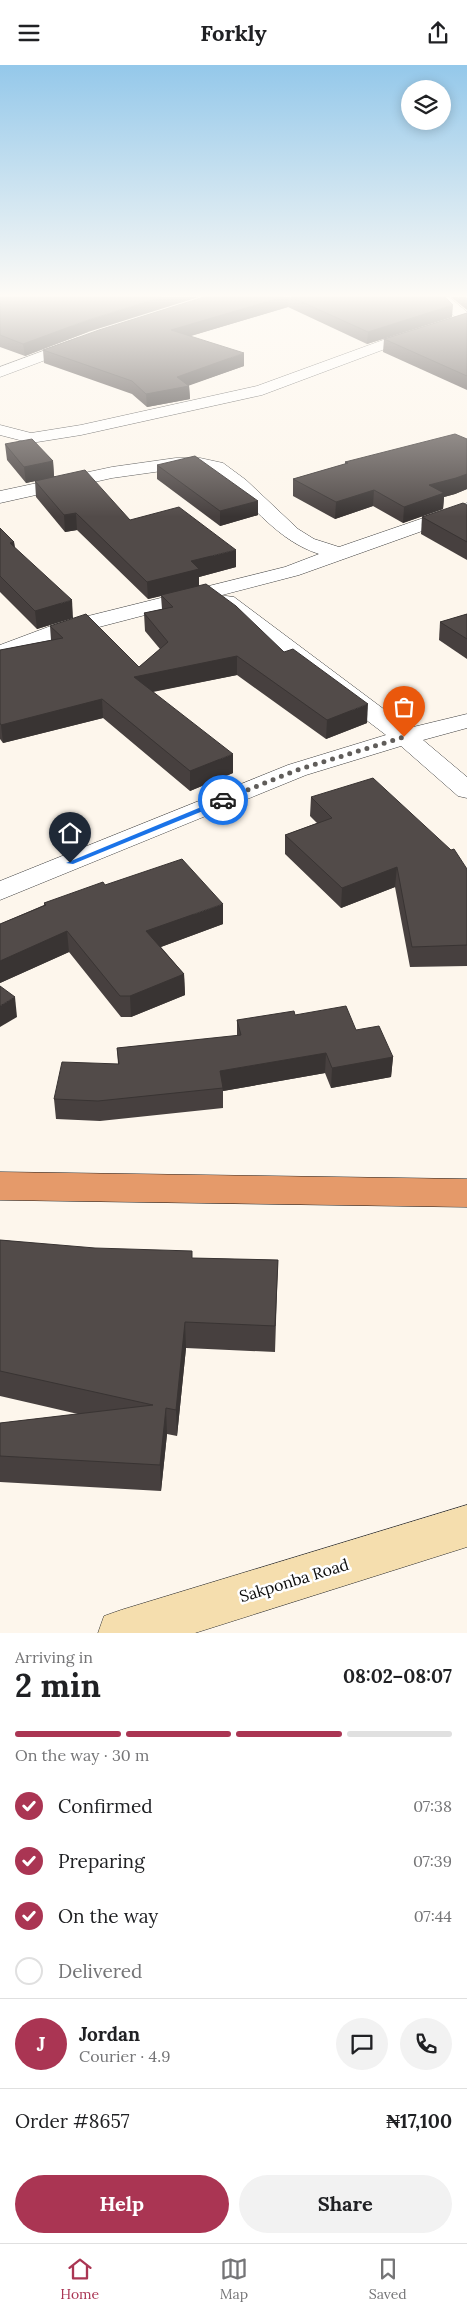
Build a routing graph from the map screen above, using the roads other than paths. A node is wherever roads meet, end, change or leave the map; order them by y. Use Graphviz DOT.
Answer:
graph roads {
  1 [pos="315,370"];
  2 [pos="0,430"];
  3 [pos="31,438"];
  4 [pos="44,453"];
  5 [pos="58,467"];
  6 [pos="71,482"];
  7 [pos="0,497"];
  8 [pos="467,509"];
  9 [pos="339,554"];
  10 [pos="213,593"];
  11 [pos="0,653"];
  12 [pos="467,721"];
  13 [pos="404,737"];
  14 [pos="467,790"];
  15 [pos="0,891"];
  16 [pos="0,1186"];
  17 [pos="467,1193"];
  18 [pos="467,1526"];
  19 [pos="121,1633"];
  1 -- 3 [label="street"];
  2 -- 3 [label="street"];
  3 -- 4 [label="street"];
  5 -- 6 [label="street"];
  6 -- 7 [label="street"];
  6 -- 9 [label="street"];
  8 -- 9 [label="street"];
  9 -- 10 [label="street"];
  10 -- 11 [label="street"];
  10 -- 13 [label="street"];
  12 -- 13 [label="street"];
  13 -- 14 [label="street"];
  13 -- 15 [label="street"];
  16 -- 17 [label="highway"];
  18 -- 19 [label="main road, Sakponba Road"];
}
